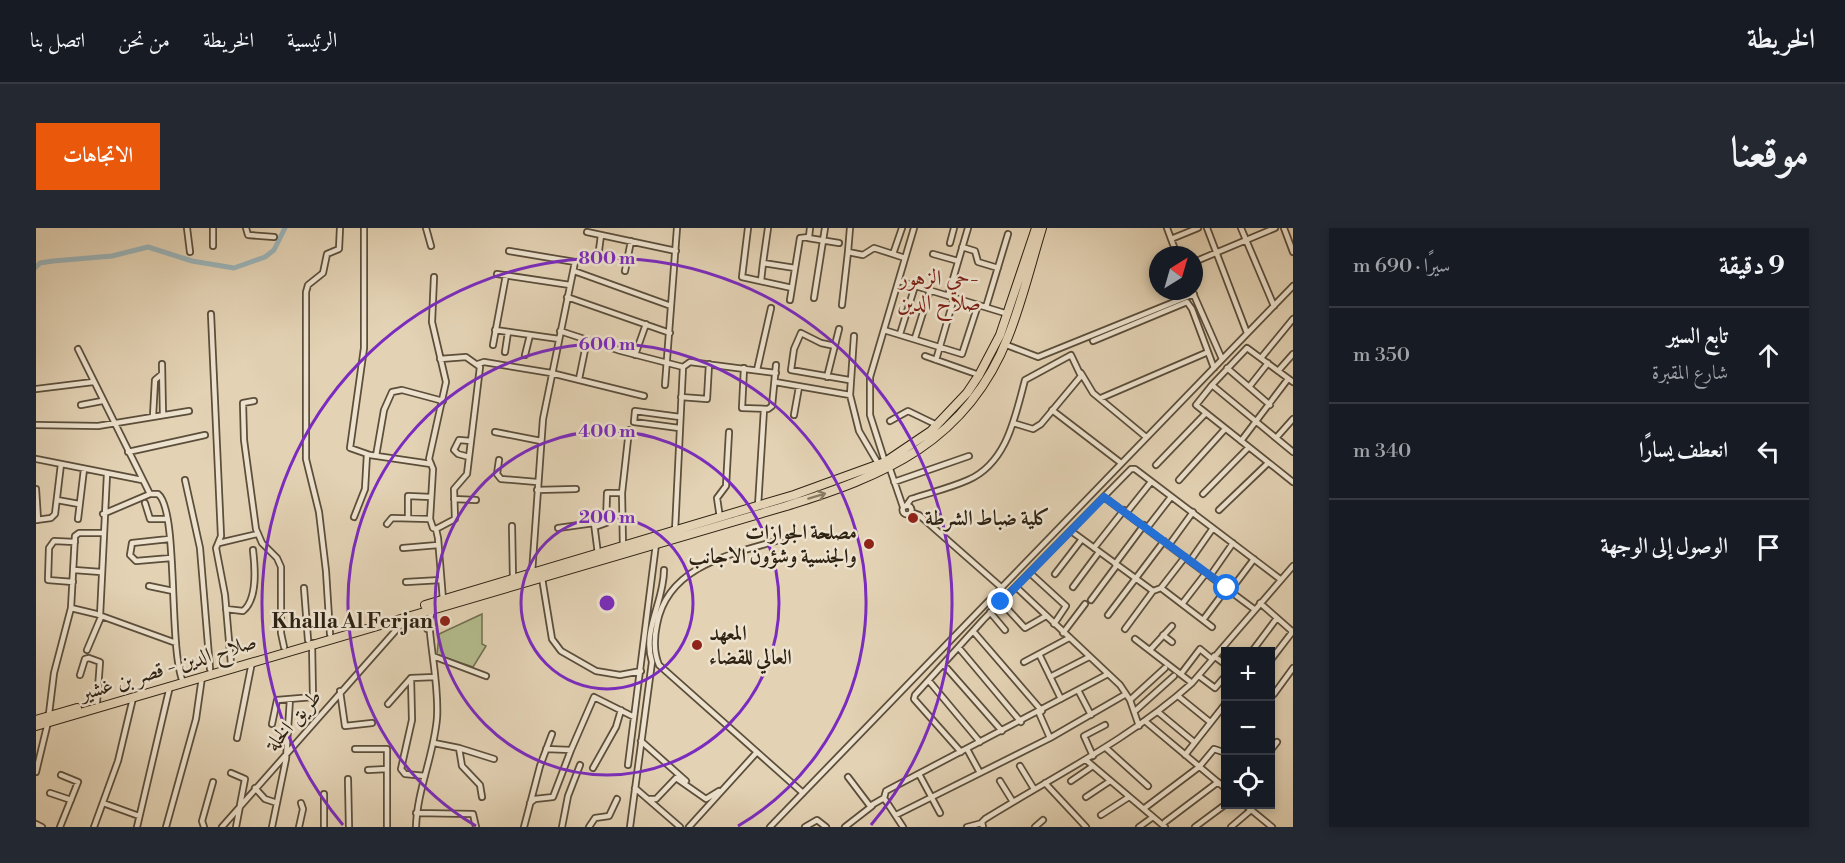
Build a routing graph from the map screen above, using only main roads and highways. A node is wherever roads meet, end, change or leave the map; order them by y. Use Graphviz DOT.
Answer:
graph roads {
  1 [pos="1036,228"];
  2 [pos="1042,228"];
  3 [pos="1011,315"];
  4 [pos="885,466"];
  5 [pos="674,534"];
  6 [pos="653,543"];
  7 [pos="310,642"];
  8 [pos="182,680"];
  9 [pos="49,719"];
  10 [pos="36,720"];
  11 [pos="36,726"];
  1 -- 3 [label="highway"];
  2 -- 3 [label="highway, صلاح الدين - قصر بن غشير"];
  3 -- 4 [label="highway"];
  3 -- 4 [label="highway, صلاح الدين - قصر بن غشير"];
  4 -- 5 [label="highway"];
  5 -- 4 [label="highway, صلاح الدين - قصر بن غشير, one-way"];
  5 -- 6 [label="highway, صلاح الدين - قصر بن غشير"];
  6 -- 7 [label="highway, صلاح الدين - قصر بن غشير"];
  6 -- 7 [label="highway"];
  7 -- 8 [label="highway"];
  7 -- 8 [label="highway, صلاح الدين - قصر بن غشير"];
  8 -- 9 [label="highway"];
  8 -- 9 [label="highway, صلاح الدين - قصر بن غشير"];
  9 -- 10 [label="highway"];
  9 -- 11 [label="highway, صلاح الدين - قصر بن غشير"];
}
